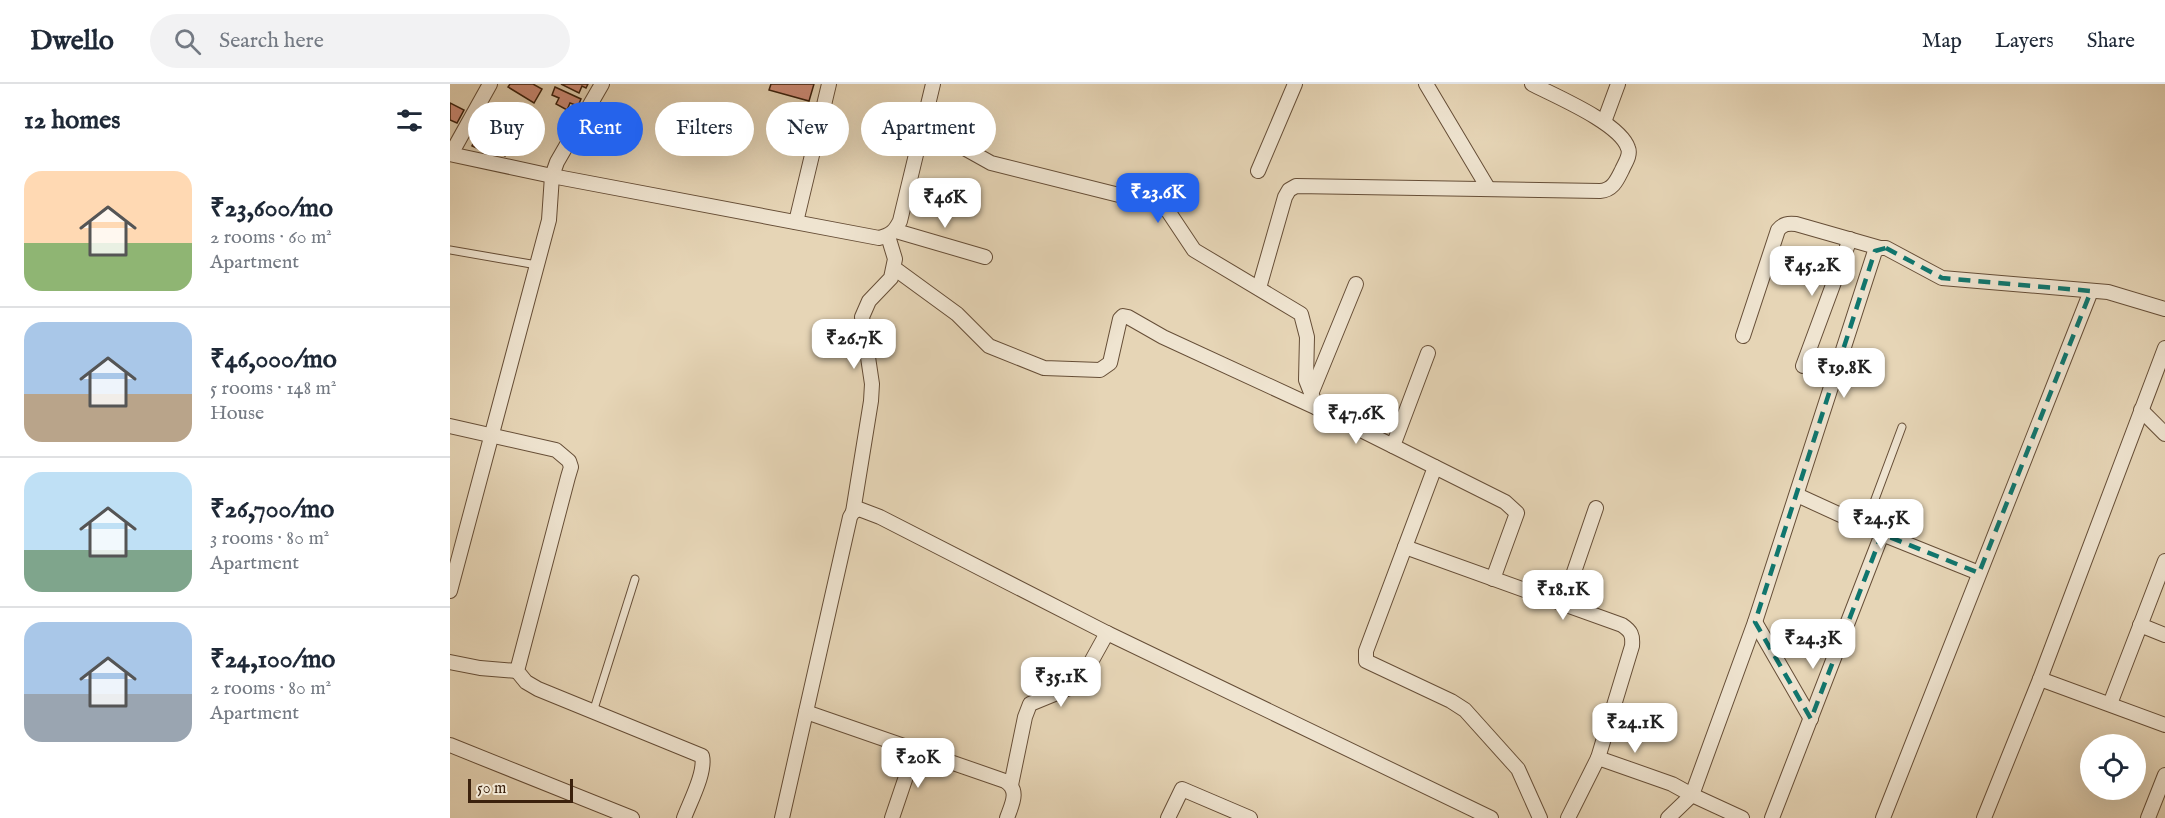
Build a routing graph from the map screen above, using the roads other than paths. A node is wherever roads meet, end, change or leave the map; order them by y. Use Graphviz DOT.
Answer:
graph roads {
  1 [pos="490,84"];
  2 [pos="602,84"];
  3 [pos="829,84"];
  4 [pos="933,84"];
  5 [pos="1295,84"];
  6 [pos="1425,84"];
  7 [pos="1532,84"];
  8 [pos="1618,84"];
  9 [pos="928,102"];
  10 [pos="1604,122"];
  11 [pos="450,154"];
  12 [pos="915,156"];
  13 [pos="976,156"];
  14 [pos="1258,171"];
  15 [pos="552,176"];
  16 [pos="1488,188"];
  17 [pos="796,222"];
  18 [pos="892,233"];
  19 [pos="1850,239"];
  20 [pos="1880,248"];
  21 [pos="450,250"];
  22 [pos="986,257"];
  23 [pos="537,265"];
  24 [pos="894,267"];
  25 [pos="1356,284"];
  26 [pos="1259,288"];
  27 [pos="2091,291"];
  28 [pos="2165,309"];
  29 [pos="1743,336"];
  30 [pos="2165,348"];
  31 [pos="1428,353"];
  32 [pos="1803,366"];
  33 [pos="1311,394"];
  34 [pos="1317,408"];
  35 [pos="2141,410"];
  36 [pos="450,426"];
  37 [pos="1902,427"];
  38 [pos="2165,434"];
  39 [pos="491,436"];
  40 [pos="1393,446"];
  41 [pos="1435,467"];
  42 [pos="1797,495"];
  43 [pos="1596,508"];
  44 [pos="853,512"];
  45 [pos="1864,526"];
  46 [pos="1882,534"];
  47 [pos="1405,546"];
  48 [pos="2165,561"];
  49 [pos="1979,573"];
  50 [pos="635,579"];
  51 [pos="1493,579"];
  52 [pos="450,591"];
  53 [pos="1563,604"];
  54 [pos="1755,622"];
  55 [pos="2140,625"];
  56 [pos="1107,633"];
  57 [pos="2165,635"];
  58 [pos="450,662"];
  59 [pos="517,670"];
  60 [pos="2040,679"];
  61 [pos="2110,704"];
  62 [pos="593,712"];
  63 [pos="806,712"];
  64 [pos="1811,719"];
  65 [pos="2165,725"];
  66 [pos="450,745"];
  67 [pos="915,750"];
  68 [pos="1598,758"];
  69 [pos="2165,775"];
  70 [pos="1011,785"];
  71 [pos="1692,795"];
  72 [pos="632,818"];
  73 [pos="684,818"];
  74 [pos="782,818"];
  75 [pos="892,818"];
  76 [pos="1007,818"];
  77 [pos="1168,818"];
  78 [pos="1250,818"];
  79 [pos="1491,818"];
  80 [pos="1540,818"];
  81 [pos="1568,818"];
  82 [pos="1668,818"];
  83 [pos="1742,818"];
  84 [pos="1772,818"];
  85 [pos="1882,818"];
  86 [pos="1984,818"];
  87 [pos="2148,818"];
  1 -- 11 [label="street"];
  2 -- 15 [label="street"];
  3 -- 17 [label="street"];
  4 -- 9 [label="street"];
  5 -- 14 [label="street"];
  6 -- 16 [label="street"];
  7 -- 10 [label="street"];
  8 -- 10 [label="street"];
  10 -- 16 [label="street"];
  11 -- 15 [label="street"];
  12 -- 18 [label="street"];
  13 -- 26 [label="street"];
  15 -- 17 [label="street"];
  15 -- 23 [label="street"];
  16 -- 26 [label="street"];
  17 -- 18 [label="street"];
  18 -- 22 [label="street"];
  18 -- 24 [label="street"];
  19 -- 20 [label="street"];
  19 -- 29 [label="street"];
  19 -- 32 [label="street"];
  20 -- 27 [label="street"];
  20 -- 42 [label="street"];
  21 -- 23 [label="lane"];
  23 -- 39 [label="street"];
  24 -- 34 [label="street"];
  24 -- 44 [label="street"];
  25 -- 33 [label="street"];
  26 -- 33 [label="street"];
  27 -- 28 [label="street"];
  27 -- 49 [label="street"];
  30 -- 35 [label="street"];
  31 -- 40 [label="street"];
  33 -- 34 [label="street"];
  34 -- 40 [label="street"];
  35 -- 38 [label="street"];
  35 -- 60 [label="street"];
  36 -- 39 [label="street"];
  37 -- 45 [label="lane"];
  39 -- 52 [label="street"];
  39 -- 59 [label="street"];
  40 -- 41 [label="street"];
  41 -- 47 [label="street"];
  41 -- 51 [label="street"];
  42 -- 45 [label="street"];
  42 -- 54 [label="street"];
  43 -- 53 [label="street"];
  44 -- 56 [label="street"];
  44 -- 63 [label="street"];
  45 -- 46 [label="street"];
  46 -- 49 [label="street"];
  46 -- 64 [label="street"];
  47 -- 51 [label="street"];
  47 -- 80 [label="street"];
  48 -- 55 [label="street"];
  49 -- 85 [label="street"];
  50 -- 62 [label="lane"];
  51 -- 53 [label="street"];
  53 -- 68 [label="street"];
  54 -- 64 [label="street"];
  54 -- 71 [label="street"];
  55 -- 57 [label="street"];
  55 -- 61 [label="street"];
  56 -- 70 [label="street"];
  56 -- 79 [label="street"];
  58 -- 59 [label="street"];
  59 -- 62 [label="street"];
  60 -- 61 [label="street"];
  60 -- 86 [label="street"];
  61 -- 65 [label="street"];
  62 -- 73 [label="street"];
  63 -- 67 [label="street"];
  63 -- 74 [label="street"];
  64 -- 84 [label="street"];
  66 -- 72 [label="street"];
  67 -- 70 [label="street"];
  67 -- 75 [label="street"];
  68 -- 71 [label="street"];
  68 -- 81 [label="street"];
  69 -- 87 [label="street"];
  70 -- 76 [label="street"];
  71 -- 82 [label="street"];
  71 -- 83 [label="street"];
  77 -- 78 [label="street"];
}
